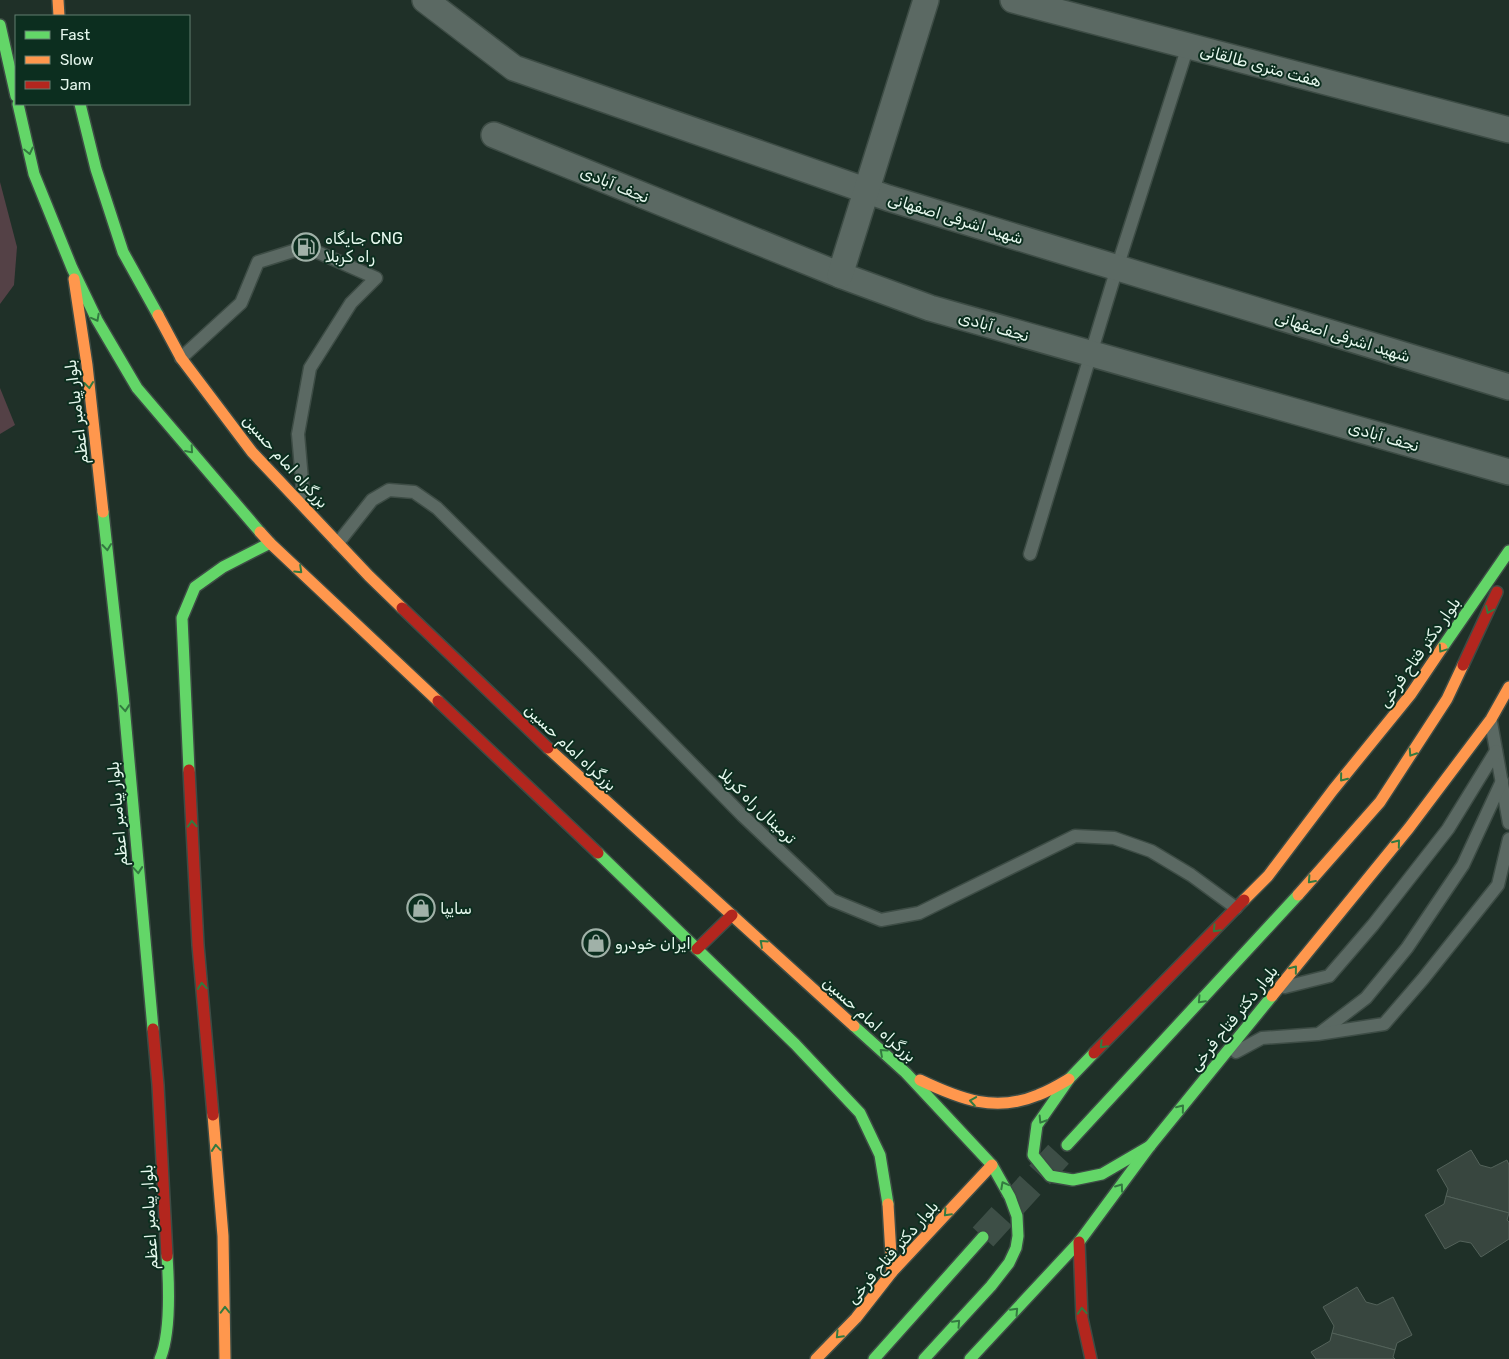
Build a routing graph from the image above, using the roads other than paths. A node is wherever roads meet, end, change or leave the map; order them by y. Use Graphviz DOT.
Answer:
graph roads {
  1 [pos="58,0"];
  2 [pos="425,0"];
  3 [pos="926,0"];
  4 [pos="1013,0"];
  5 [pos="60,15"];
  6 [pos="0,25"];
  7 [pos="1188,46"];
  8 [pos="15,92"];
  9 [pos="18,105"];
  10 [pos="80,105"];
  11 [pos="1509,130"];
  12 [pos="494,135"];
  13 [pos="866,190"];
  14 [pos="72,268"];
  15 [pos="1117,268"];
  16 [pos="840,275"];
  17 [pos="1091,353"];
  18 [pos="181,358"];
  19 [pos="1509,387"];
  20 [pos="1509,472"];
  21 [pos="305,508"];
  22 [pos="270,543"];
  23 [pos="338,543"];
  24 [pos="1509,551"];
  25 [pos="1030,554"];
  26 [pos="1509,566"];
  27 [pos="1509,687"];
  28 [pos="1500,715"];
  29 [pos="1496,751"];
  30 [pos="1502,781"];
  31 [pos="1509,823"];
  32 [pos="1509,839"];
  33 [pos="1236,908"];
  34 [pos="732,915"];
  35 [pos="697,949"];
  36 [pos="1278,989"];
  37 [pos="1318,1034"];
  38 [pos="1219,1062"];
  39 [pos="906,1073"];
  40 [pos="1069,1079"];
  41 [pos="1067,1145"];
  42 [pos="1150,1146"];
  43 [pos="992,1165"];
  44 [pos="983,1237"];
  45 [pos="1079,1242"];
  46 [pos="892,1272"];
  47 [pos="160,1359"];
  48 [pos="226,1359"];
  49 [pos="816,1359"];
  50 [pos="874,1359"];
  51 [pos="924,1359"];
  52 [pos="970,1359"];
  53 [pos="1091,1359"];
  1 -- 5 [label="main road"];
  2 -- 13 [label="street, شهید اشرفی اصفهانی"];
  3 -- 13 [label="street"];
  4 -- 7 [label="street, هفت متری طالقانی"];
  6 -- 8 [label="main road"];
  7 -- 11 [label="street, هفت متری طالقانی"];
  7 -- 15 [label="lane"];
  9 -- 14 [label="main road, one-way"];
  10 -- 18 [label="main road, بزرگراه امام حسین"];
  12 -- 16 [label="street, نجف آبادی"];
  13 -- 15 [label="street, شهید اشرفی اصفهانی"];
  13 -- 16 [label="street"];
  14 -- 22 [label="main road, one-way"];
  14 -- 47 [label="main road, بلوار پیامبر اعظم, one-way"];
  15 -- 17 [label="lane"];
  15 -- 19 [label="street, شهید اشرفی اصفهانی"];
  16 -- 17 [label="street, نجف آبادی"];
  17 -- 20 [label="street, نجف آبادی"];
  17 -- 25 [label="lane"];
  18 -- 21 [label="main road, بزرگراه امام حسین"];
  18 -- 21 [label="lane"];
  21 -- 23 [label="main road, بزرگراه امام حسین"];
  22 -- 35 [label="main road, one-way"];
  48 -- 22 [label="main road, one-way"];
  23 -- 33 [label="lane, ترمینال راه کربلا"];
  23 -- 34 [label="main road, بزرگراه امام حسین"];
  24 -- 33 [label="main road, بلوار دکتر فتاح فرخی, one-way"];
  26 -- 41 [label="main road, one-way"];
  27 -- 28 [label="main road, بلوار دکتر فتاح فرخی"];
  28 -- 29 [label="lane"];
  36 -- 28 [label="main road, بلوار دکتر فتاح فرخی, one-way"];
  29 -- 30 [label="lane"];
  29 -- 36 [label="lane"];
  30 -- 31 [label="lane"];
  30 -- 37 [label="lane"];
  32 -- 37 [label="lane"];
  33 -- 40 [label="main road, بلوار دکتر فتاح فرخی, one-way"];
  34 -- 35 [label="main road"];
  39 -- 34 [label="main road, بزرگراه امام حسین, one-way"];
  35 -- 46 [label="main road"];
  36 -- 38 [label="main road, بلوار دکتر فتاح فرخی"];
  37 -- 38 [label="lane"];
  42 -- 38 [label="main road, بلوار دکتر فتاح فرخی, one-way"];
  40 -- 39 [label="main road, one-way"];
  39 -- 43 [label="main road, بزرگراه امام حسین"];
  40 -- 42 [label="main road, one-way"];
  45 -- 42 [label="main road, بلوار دکتر فتاح فرخی, one-way"];
  43 -- 46 [label="main road, بلوار دکتر فتاح فرخی, one-way"];
  51 -- 43 [label="main road, بزرگراه امام حسین, one-way"];
  44 -- 50 [label="main road"];
  52 -- 45 [label="main road, بلوار دکتر فتاح فرخی, one-way"];
  53 -- 45 [label="main road, one-way"];
  46 -- 49 [label="main road, بلوار دکتر فتاح فرخی, one-way"];
}
